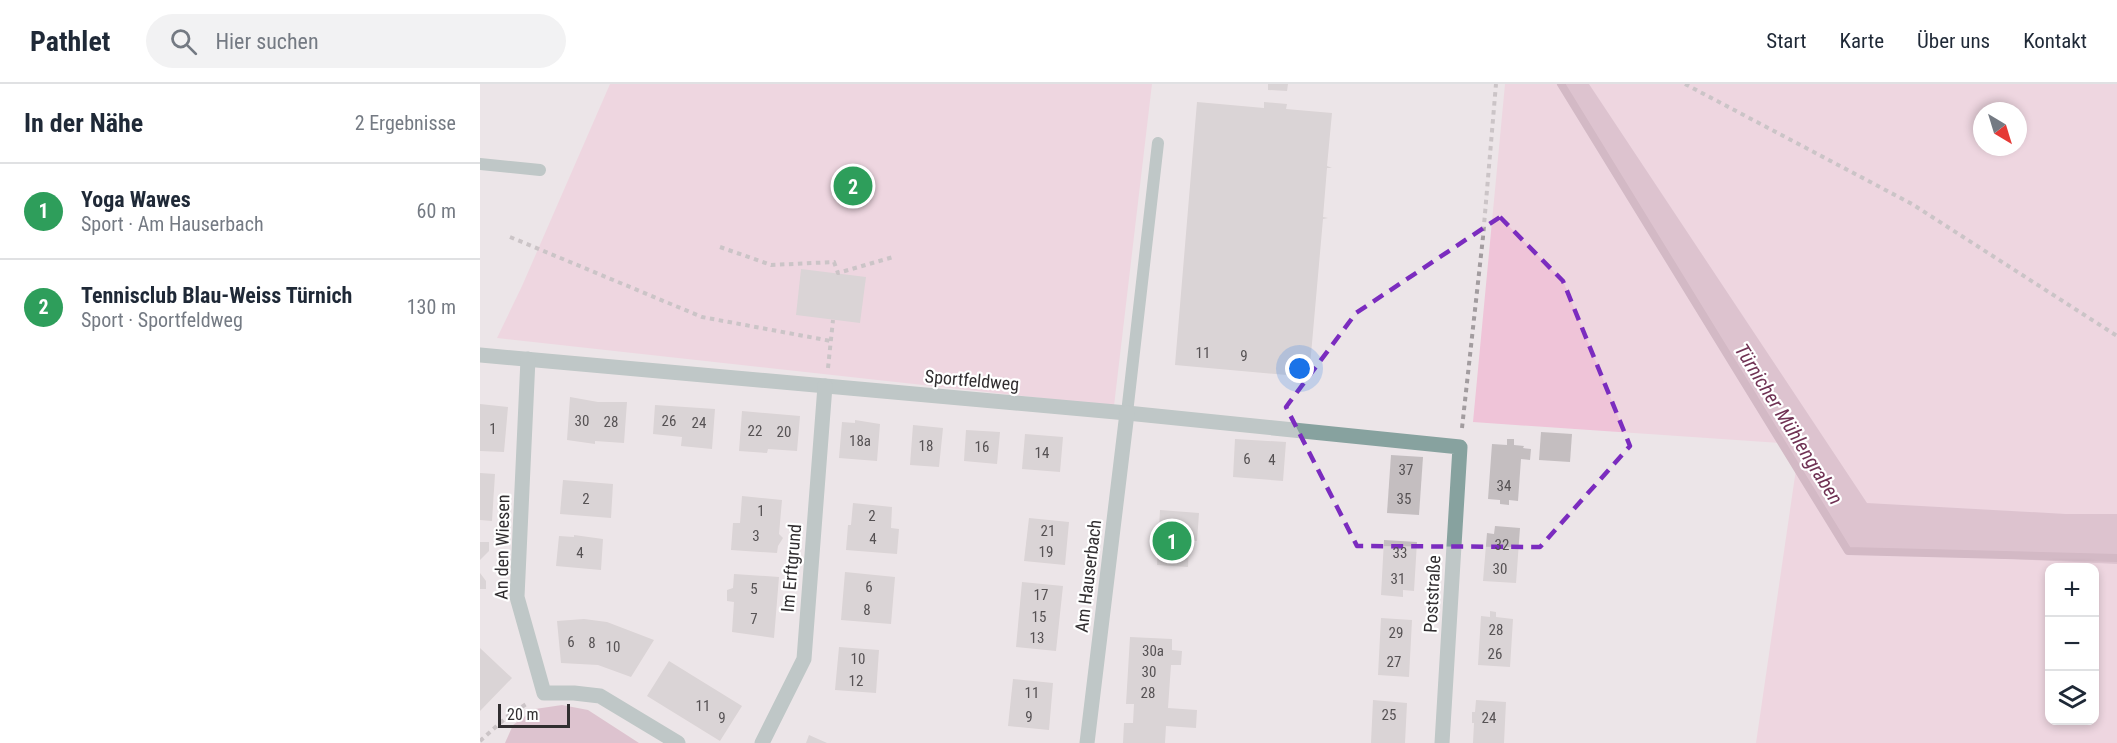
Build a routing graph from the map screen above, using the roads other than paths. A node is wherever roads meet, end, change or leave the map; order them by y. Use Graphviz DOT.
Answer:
graph roads {
  1 [pos="1158,143"];
  2 [pos="480,164"];
  3 [pos="540,170"];
  4 [pos="480,355"];
  5 [pos="528,359"];
  6 [pos="825,386"];
  7 [pos="1127,413"];
  8 [pos="1460,447"];
  9 [pos="678,743"];
  10 [pos="762,743"];
  11 [pos="1087,743"];
  12 [pos="1442,743"];
  1 -- 7 [label="lane"];
  2 -- 3 [label="lane"];
  4 -- 5 [label="street, Sportfeldweg"];
  5 -- 6 [label="street, Sportfeldweg"];
  5 -- 9 [label="street, An den Wiesen"];
  6 -- 7 [label="street, Sportfeldweg"];
  6 -- 10 [label="street, Im Erftgrund"];
  7 -- 8 [label="street, Sportfeldweg"];
  7 -- 11 [label="street, Am Hauserbach"];
  8 -- 12 [label="street, Poststraße"];
}
